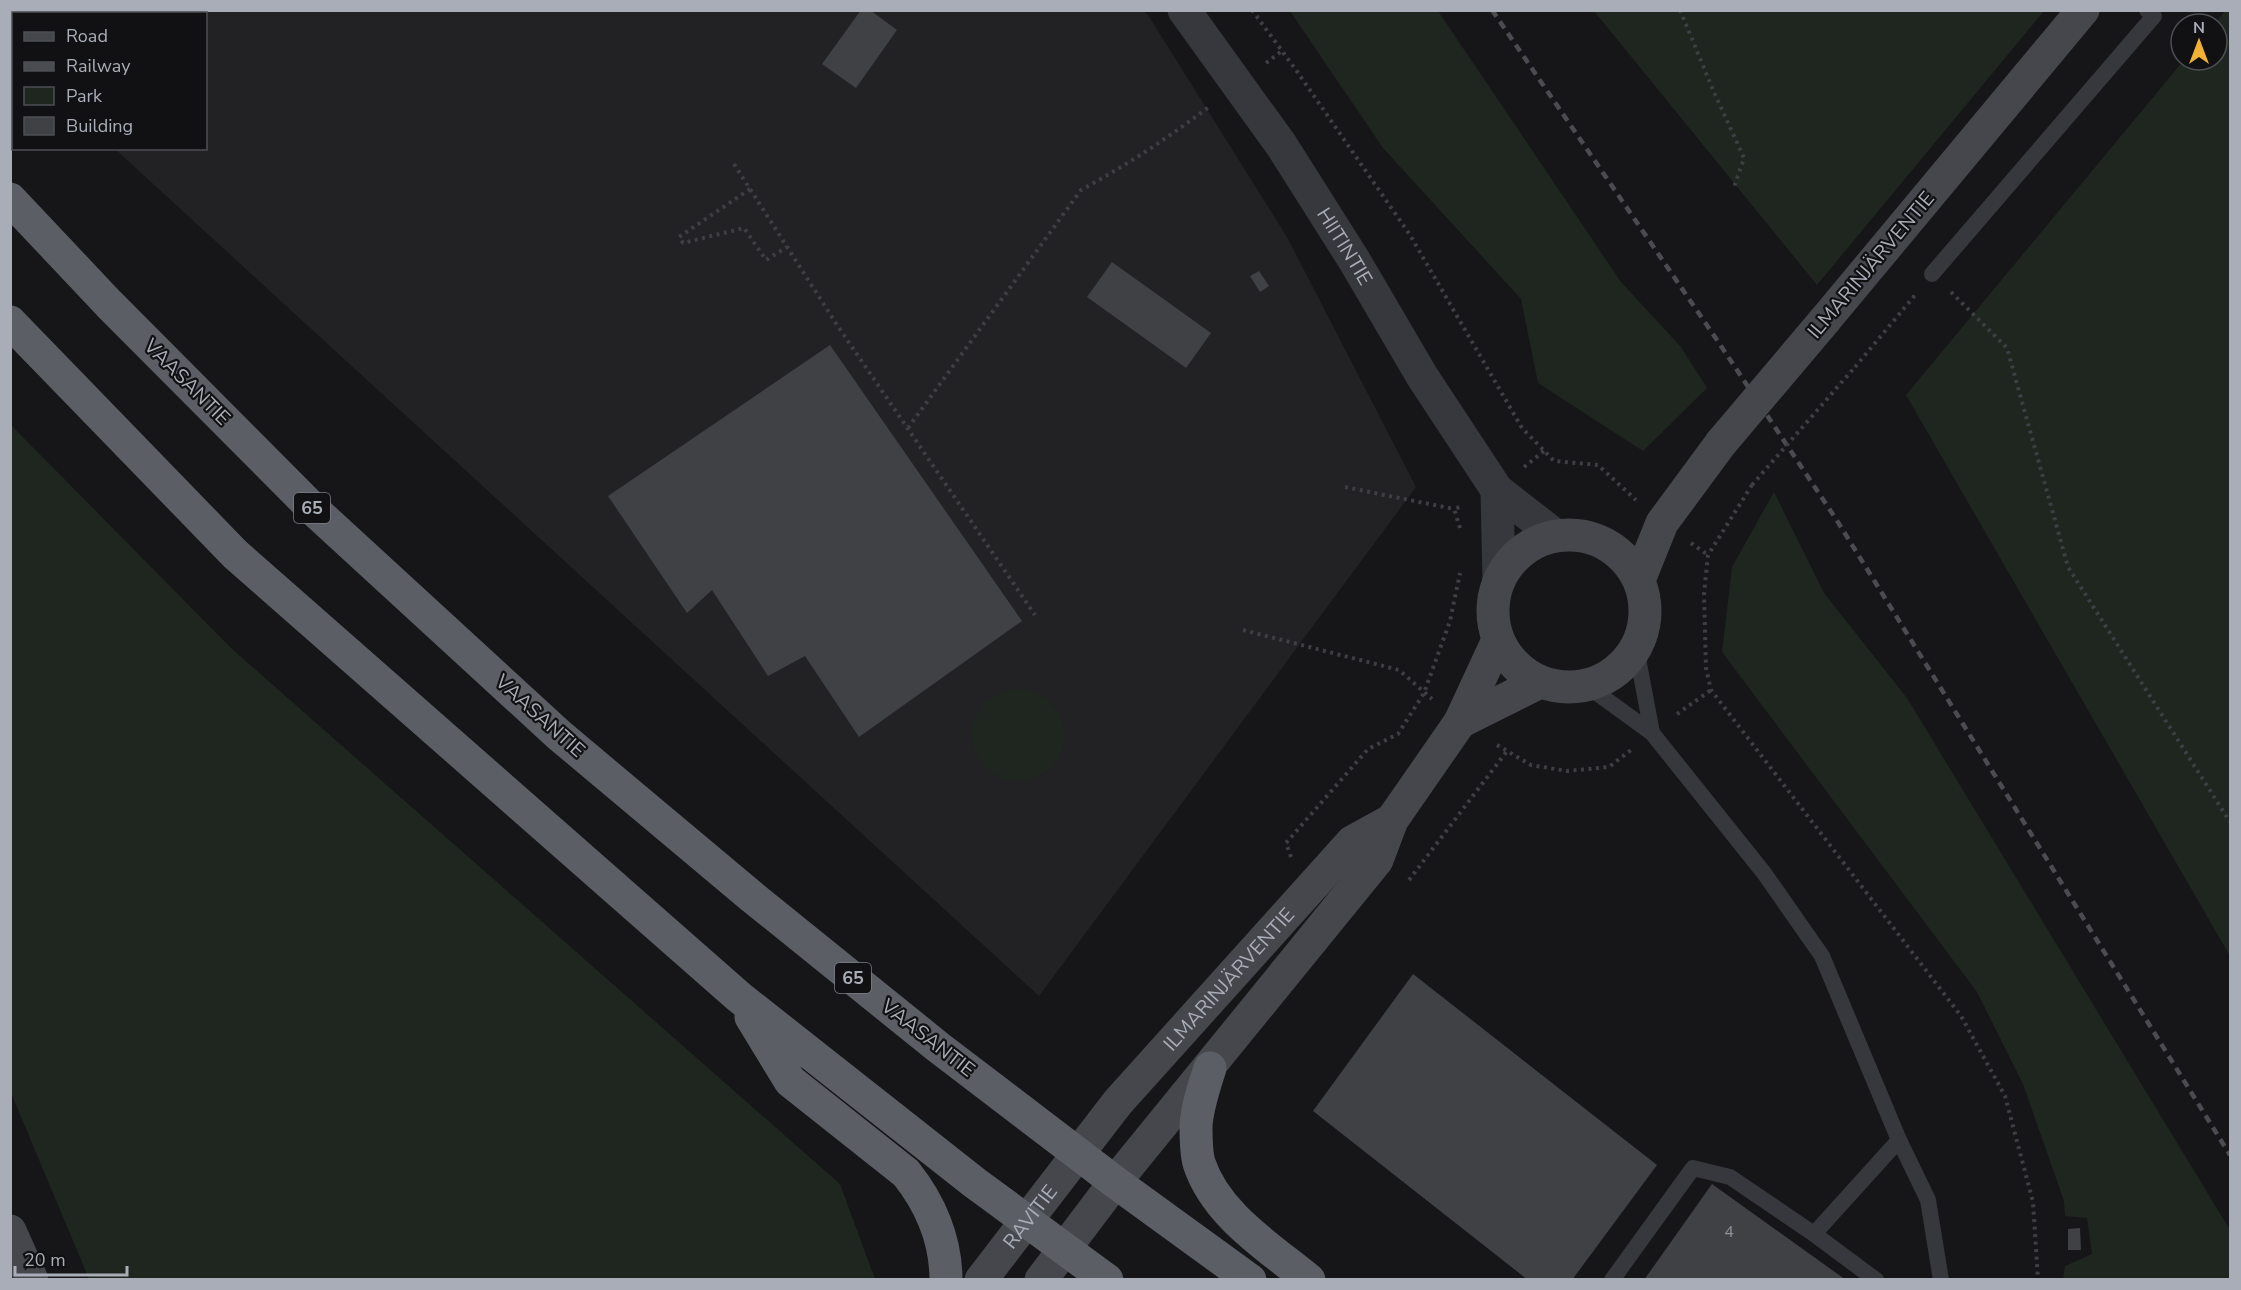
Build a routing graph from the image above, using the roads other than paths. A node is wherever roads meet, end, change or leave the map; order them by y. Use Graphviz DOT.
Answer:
graph roads {
  1 [pos="1184,10"];
  2 [pos="2083,10"];
  3 [pos="2147,10"];
  4 [pos="10,199"];
  5 [pos="1932,274"];
  6 [pos="10,321"];
  7 [pos="1497,490"];
  8 [pos="1662,523"];
  9 [pos="1556,536"];
  10 [pos="1596,540"];
  11 [pos="1639,580"];
  12 [pos="1499,581"];
  13 [pos="1498,640"];
  14 [pos="1636,648"];
  15 [pos="1540,682"];
  16 [pos="1586,685"];
  17 [pos="1460,722"];
  18 [pos="1652,733"];
  19 [pos="1392,820"];
  20 [pos="739,997"];
  21 [pos="1210,1068"];
  22 [pos="1899,1140"];
  23 [pos="1077,1153"];
  24 [pos="1115,1182"];
  25 [pos="1026,1220"];
  26 [pos="10,1231"];
  27 [pos="1814,1234"];
  28 [pos="1064,1249"];
  29 [pos="32,1280"];
  30 [pos="946,1280"];
  31 [pos="981,1280"];
  32 [pos="1041,1280"];
  33 [pos="1107,1280"];
  34 [pos="1250,1280"];
  35 [pos="1309,1280"];
  36 [pos="1612,1280"];
  37 [pos="1876,1280"];
  38 [pos="1941,1280"];
  1 -- 7 [label="street, HIITINTIE"];
  2 -- 8 [label="main road, ILMARINJÄRVENTIE, bridge"];
  3 -- 5 [label="lane"];
  4 -- 23 [label="highway, VAASANTIE / 65"];
  6 -- 20 [label="highway"];
  7 -- 9 [label="street, HIITINTIE"];
  7 -- 12 [label="street"];
  8 -- 10 [label="main road"];
  8 -- 11 [label="main road, ILMARINJÄRVENTIE"];
  9 -- 10 [label="main road"];
  9 -- 12 [label="main road"];
  10 -- 11 [label="main road"];
  11 -- 14 [label="main road"];
  12 -- 13 [label="main road"];
  13 -- 15 [label="main road"];
  13 -- 17 [label="main road, ILMARINJÄRVENTIE"];
  14 -- 16 [label="main road"];
  14 -- 18 [label="lane"];
  15 -- 16 [label="main road"];
  15 -- 17 [label="main road, ILMARINJÄRVENTIE"];
  16 -- 18 [label="lane"];
  17 -- 19 [label="main road, ILMARINJÄRVENTIE"];
  18 -- 22 [label="lane"];
  19 -- 21 [label="main road, ILMARINJÄRVENTIE"];
  19 -- 23 [label="main road, ILMARINJÄRVENTIE"];
  20 -- 25 [label="highway"];
  20 -- 30 [label="highway"];
  21 -- 24 [label="main road, ILMARINJÄRVENTIE"];
  21 -- 35 [label="highway"];
  22 -- 27 [label="lane"];
  22 -- 38 [label="lane"];
  23 -- 24 [label="highway, VAASANTIE / 65"];
  23 -- 25 [label="main road, RAVITIE"];
  24 -- 28 [label="main road"];
  24 -- 34 [label="highway, 65"];
  25 -- 28 [label="highway"];
  25 -- 31 [label="main road, RAVITIE"];
  26 -- 29 [label="main road"];
  27 -- 36 [label="lane"];
  27 -- 37 [label="lane"];
  28 -- 32 [label="main road"];
  28 -- 33 [label="highway"];
}
